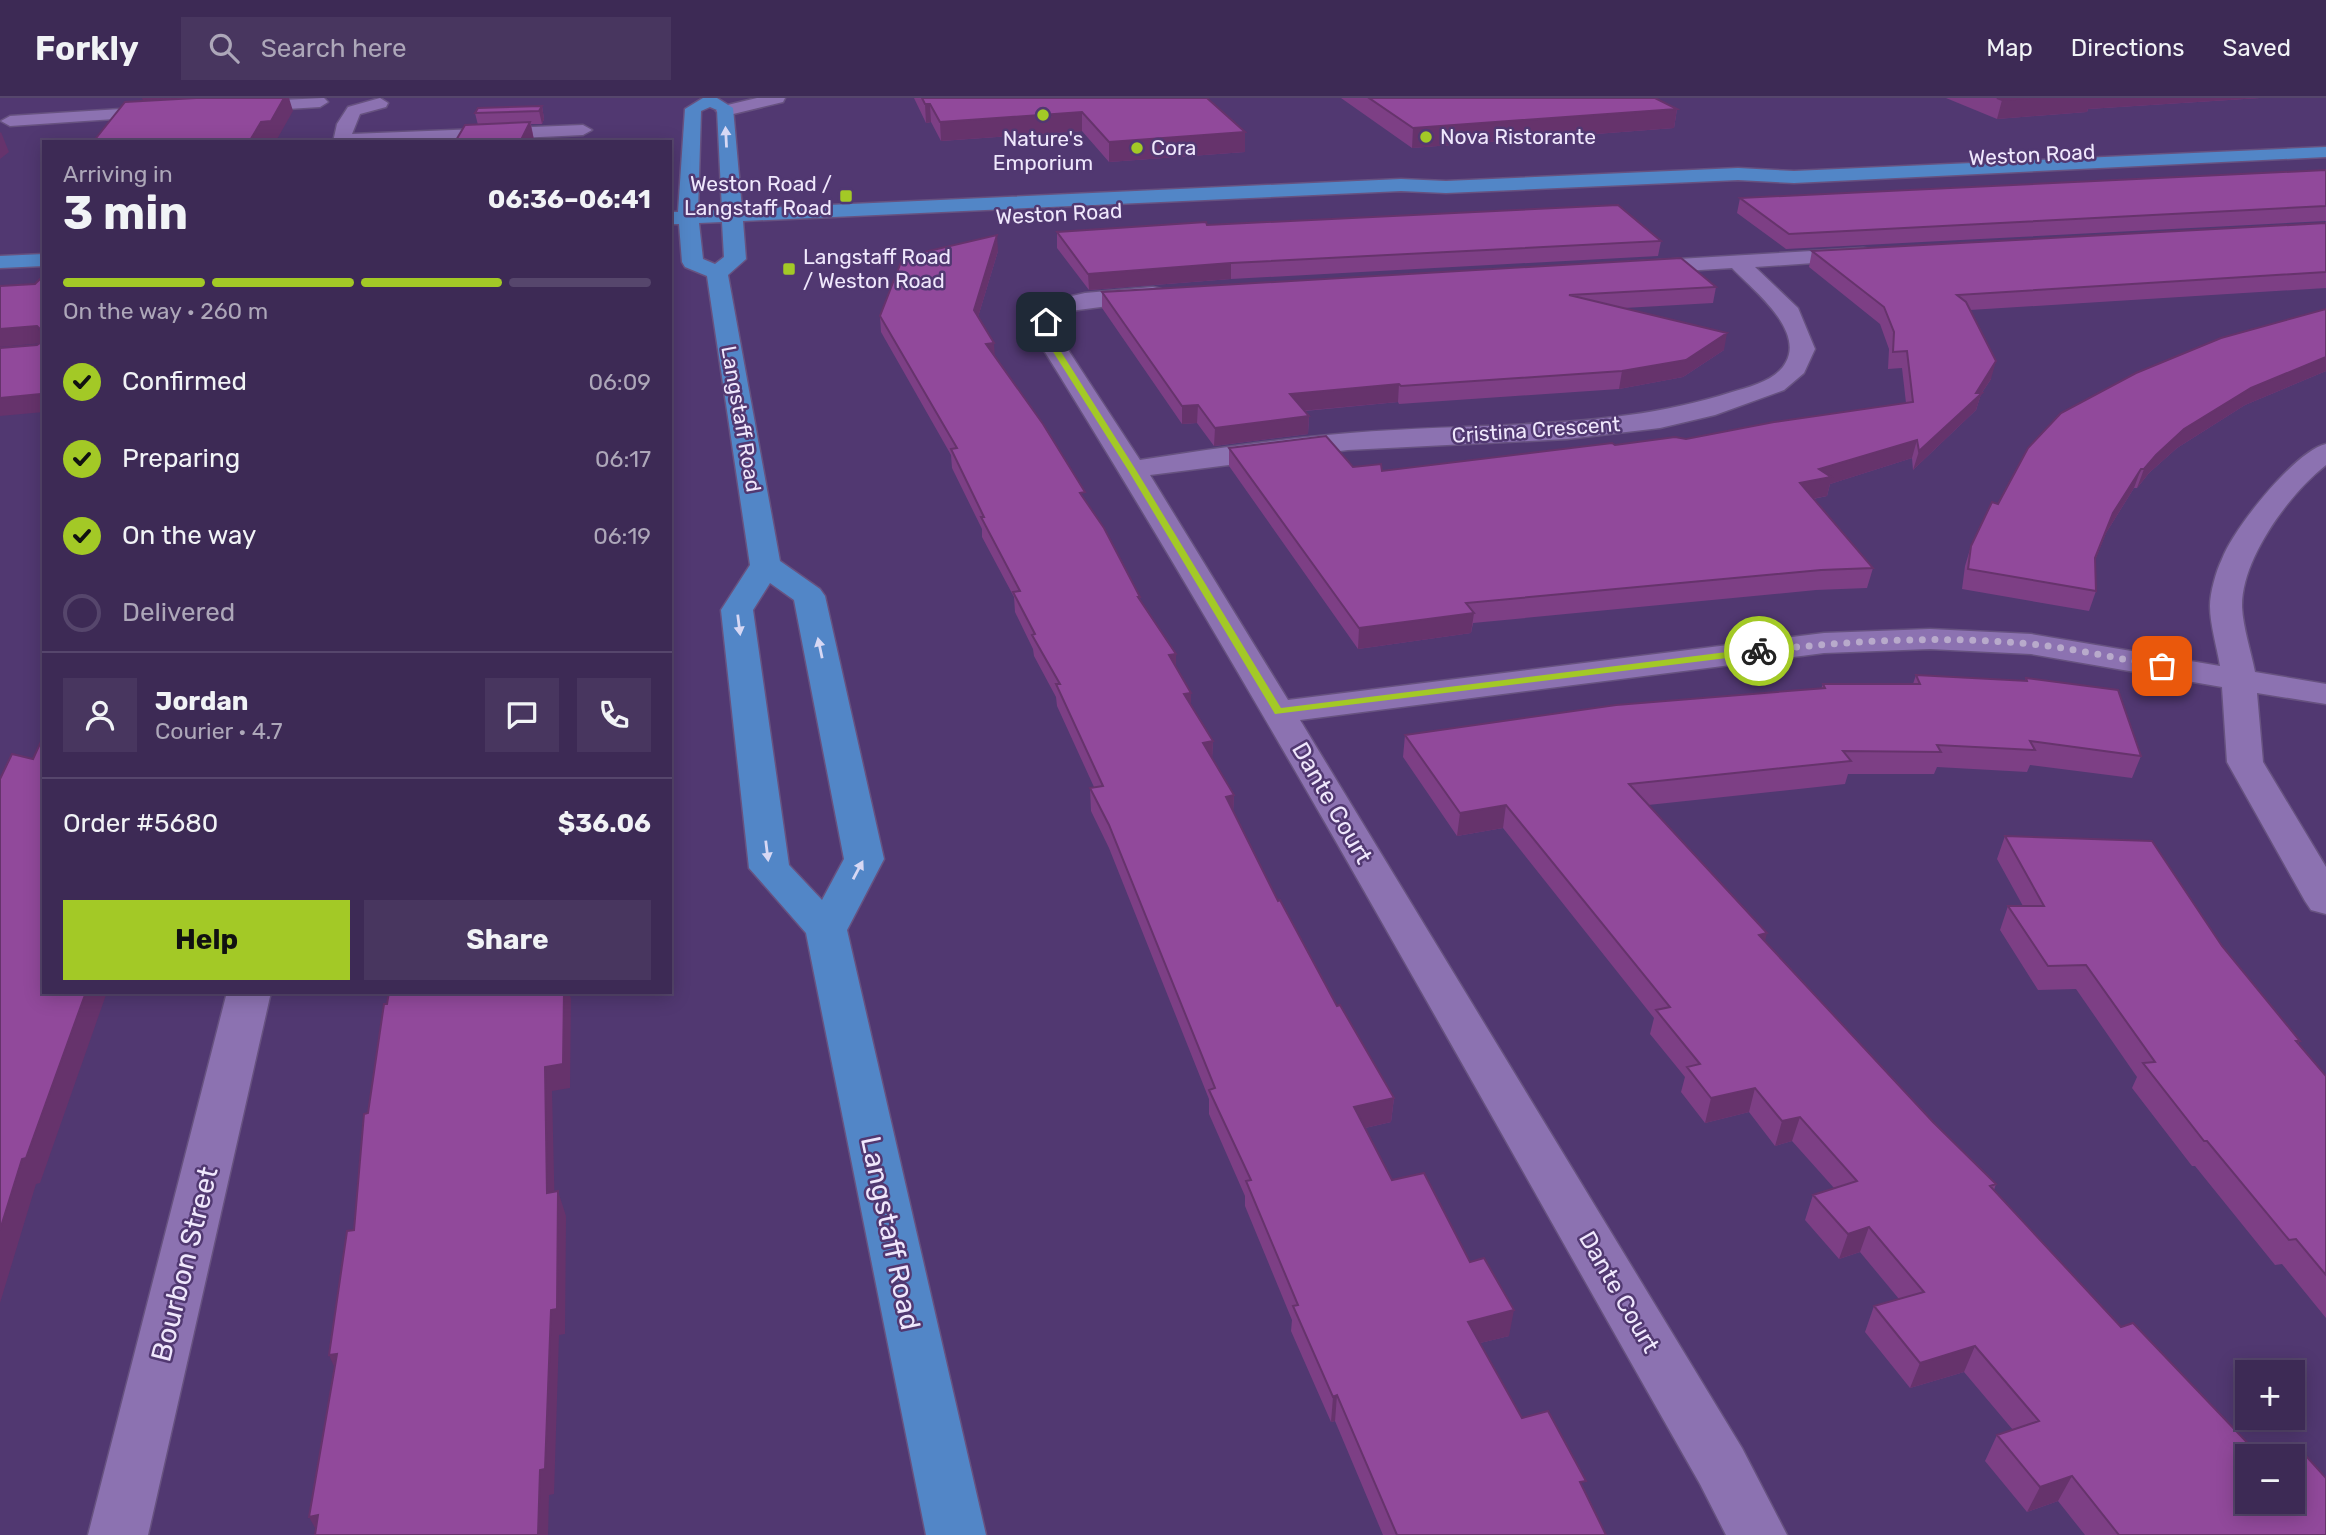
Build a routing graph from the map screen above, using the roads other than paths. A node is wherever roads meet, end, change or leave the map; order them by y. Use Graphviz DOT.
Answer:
graph roads {
  1 [pos="58,98"];
  2 [pos="777,98"];
  3 [pos="320,102"];
  4 [pos="380,103"];
  5 [pos="715,103"];
  6 [pos="223,107"];
  7 [pos="182,110"];
  8 [pos="5,121"];
  9 [pos="584,127"];
  10 [pos="470,131"];
  11 [pos="503,140"];
  12 [pos="2326,141"];
  13 [pos="2326,152"];
  14 [pos="1738,174"];
  15 [pos="732,222"];
  16 [pos="680,225"];
  17 [pos="42,247"];
  18 [pos="0,249"];
  19 [pos="1891,253"];
  20 [pos="42,260"];
  21 [pos="1737,261"];
  22 [pos="0,262"];
  23 [pos="1613,268"];
  24 [pos="717,273"];
  25 [pos="1179,292"];
  26 [pos="2326,452"];
  27 [pos="1132,470"];
  28 [pos="765,565"];
  29 [pos="2239,679"];
  30 [pos="2326,694"];
  31 [pos="1278,712"];
  32 [pos="2326,901"];
  33 [pos="826,930"];
  34 [pos="249,994"];
  35 [pos="118,1535"];
  36 [pos="956,1535"];
  37 [pos="1757,1535"];
  1 -- 8 [label="street"];
  2 -- 5 [label="street"];
  3 -- 6 [label="street"];
  4 -- 9 [label="street"];
  15 -- 5 [label="main road, one-way"];
  5 -- 16 [label="main road"];
  7 -- 8 [label="street"];
  9 -- 10 [label="street"];
  9 -- 11 [label="street"];
  12 -- 14 [label="main road, Weston Road"];
  13 -- 14 [label="main road, Weston Road"];
  14 -- 15 [label="main road, Weston Road"];
  15 -- 16 [label="main road, Weston Road"];
  15 -- 24 [label="main road"];
  16 -- 24 [label="main road"];
  17 -- 18 [label="main road"];
  19 -- 21 [label="street"];
  20 -- 22 [label="main road"];
  21 -- 23 [label="street"];
  21 -- 27 [label="street, Cristina Crescent"];
  24 -- 28 [label="main road, Langstaff Road"];
  25 -- 27 [label="street, Dante Court"];
  26 -- 29 [label="street"];
  27 -- 31 [label="street, Dante Court"];
  28 -- 33 [label="main road, one-way"];
  33 -- 28 [label="main road, one-way"];
  29 -- 30 [label="street"];
  29 -- 31 [label="street"];
  29 -- 32 [label="street"];
  31 -- 37 [label="street, Dante Court"];
  33 -- 36 [label="main road, Langstaff Road"];
  34 -- 35 [label="street, Bourbon Street"];
}
